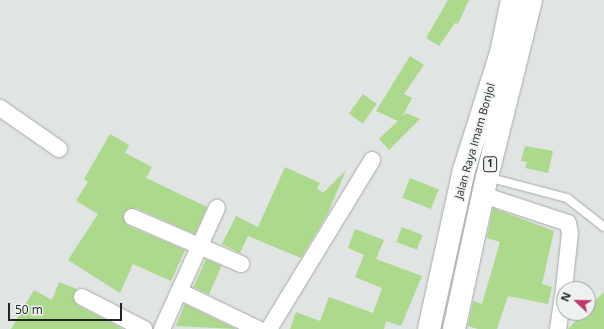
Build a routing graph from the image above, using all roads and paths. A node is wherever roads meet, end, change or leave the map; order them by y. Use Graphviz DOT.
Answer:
graph roads {
  1 [pos="512,0"];
  2 [pos="531,0"];
  3 [pos="0,108"];
  4 [pos="59,149"];
  5 [pos="372,160"];
  6 [pos="464,170"];
  7 [pos="485,186"];
  8 [pos="217,208"];
  9 [pos="132,217"];
  10 [pos="604,227"];
  11 [pos="199,248"];
  12 [pos="241,264"];
  13 [pos="565,281"];
  14 [pos="179,292"];
  15 [pos="82,298"];
  16 [pos="144,329"];
  17 [pos="162,329"];
  18 [pos="258,329"];
  19 [pos="270,329"];
  20 [pos="429,329"];
  21 [pos="454,329"];
  1 -- 6 [label="highway, Jalan Raya Imam Bonjol / 1"];
  2 -- 7 [label="highway, Jalan Raya Imam Bonjol / 1"];
  3 -- 4 [label="street"];
  5 -- 19 [label="street"];
  6 -- 7 [label="highway"];
  6 -- 20 [label="highway, Jalan Raya Imam Bonjol / 1"];
  7 -- 10 [label="lane"];
  7 -- 13 [label="street"];
  7 -- 21 [label="highway, Jalan Raya Imam Bonjol / 1"];
  8 -- 11 [label="street"];
  9 -- 11 [label="street"];
  11 -- 12 [label="street"];
  11 -- 14 [label="street"];
  14 -- 17 [label="street"];
  14 -- 18 [label="street"];
  15 -- 16 [label="street"];
}
